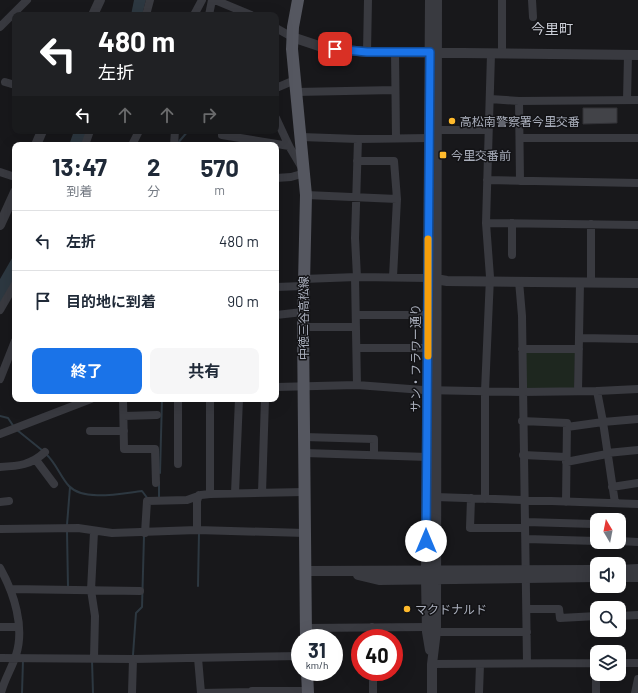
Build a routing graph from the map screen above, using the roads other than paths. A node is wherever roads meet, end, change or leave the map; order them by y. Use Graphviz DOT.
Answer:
graph roads {
  1 [pos="27,0"];
  2 [pos="100,0"];
  3 [pos="150,0"];
  4 [pos="202,0"];
  5 [pos="212,0"];
  6 [pos="215,0"];
  7 [pos="298,0"];
  8 [pos="368,0"];
  9 [pos="430,0"];
  10 [pos="437,0"];
  11 [pos="502,0"];
  12 [pos="532,0"];
  13 [pos="15,12"];
  14 [pos="94,12"];
  15 [pos="147,12"];
  16 [pos="196,12"];
  17 [pos="210,12"];
  18 [pos="244,12"];
  19 [pos="12,14"];
  20 [pos="533,17"];
  21 [pos="0,26"];
  22 [pos="279,30"];
  23 [pos="292,36"];
  24 [pos="395,51"];
  25 [pos="367,52"];
  26 [pos="434,52"];
  27 [pos="491,54"];
  28 [pos="502,54"];
  29 [pos="633,55"];
  30 [pos="5,82"];
  31 [pos="12,84"];
  32 [pos="296,86"];
  33 [pos="279,88"];
  34 [pos="395,90"];
  35 [pos="490,99"];
  36 [pos="627,100"];
  37 [pos="638,100"];
  38 [pos="519,101"];
  39 [pos="279,124"];
  40 [pos="488,130"];
  41 [pos="432,132"];
  42 [pos="222,135"];
  43 [pos="301,137"];
  44 [pos="396,138"];
  45 [pos="520,138"];
  46 [pos="638,138"];
  47 [pos="358,139"];
  48 [pos="265,142"];
  49 [pos="279,144"];
  50 [pos="289,146"];
  51 [pos="357,161"];
  52 [pos="0,172"];
  53 [pos="305,173"];
  54 [pos="12,176"];
  55 [pos="279,178"];
  56 [pos="487,180"];
  57 [pos="520,181"];
  58 [pos="638,184"];
  59 [pos="306,195"];
  60 [pos="356,197"];
  61 [pos="12,199"];
  62 [pos="397,199"];
  63 [pos="486,223"];
  64 [pos="512,223"];
  65 [pos="591,224"];
  66 [pos="0,225"];
  67 [pos="638,225"];
  68 [pos="512,255"];
  69 [pos="356,277"];
  70 [pos="393,277"];
  71 [pos="433,279"];
  72 [pos="490,281"];
  73 [pos="519,281"];
  74 [pos="303,282"];
  75 [pos="586,283"];
  76 [pos="638,283"];
  77 [pos="279,286"];
  78 [pos="12,289"];
  79 [pos="0,310"];
  80 [pos="303,312"];
  81 [pos="279,315"];
  82 [pos="356,315"];
  83 [pos="429,315"];
  84 [pos="303,327"];
  85 [pos="356,327"];
  86 [pos="580,338"];
  87 [pos="638,339"];
  88 [pos="358,348"];
  89 [pos="428,348"];
  90 [pos="579,348"];
  91 [pos="12,349"];
  92 [pos="522,349"];
  93 [pos="0,380"];
  94 [pos="357,385"];
  95 [pos="304,386"];
  96 [pos="279,387"];
  97 [pos="638,389"];
  98 [pos="432,390"];
  99 [pos="484,391"];
  100 [pos="578,391"];
  101 [pos="597,391"];
  102 [pos="522,392"];
  103 [pos="83,402"];
  104 [pos="123,402"];
  105 [pos="178,402"];
  106 [pos="210,402"];
  107 [pos="239,402"];
  108 [pos="265,402"];
  109 [pos="124,416"];
  110 [pos="157,416"];
  111 [pos="638,419"];
  112 [pos="522,421"];
  113 [pos="603,422"];
  114 [pos="567,427"];
  115 [pos="90,431"];
  116 [pos="124,431"];
  117 [pos="0,434"];
  118 [pos="304,436"];
  119 [pos="638,450"];
  120 [pos="45,452"];
  121 [pos="305,453"];
  122 [pos="607,453"];
  123 [pos="374,455"];
  124 [pos="523,455"];
  125 [pos="428,458"];
  126 [pos="566,459"];
  127 [pos="36,460"];
  128 [pos="178,464"];
  129 [pos="0,467"];
  130 [pos="156,482"];
  131 [pos="638,483"];
  132 [pos="54,484"];
  133 [pos="612,487"];
  134 [pos="304,492"];
  135 [pos="235,493"];
  136 [pos="262,493"];
  137 [pos="210,494"];
  138 [pos="198,495"];
  139 [pos="435,497"];
  140 [pos="471,498"];
  141 [pos="485,499"];
  142 [pos="524,500"];
  143 [pos="9,501"];
  144 [pos="0,502"];
  145 [pos="566,502"];
  146 [pos="615,503"];
  147 [pos="638,504"];
  148 [pos="590,524"];
  149 [pos="525,525"];
  150 [pos="0,530"];
  151 [pos="197,530"];
  152 [pos="94,532"];
  153 [pos="305,532"];
  154 [pos="145,533"];
  155 [pos="526,539"];
  156 [pos="590,541"];
  157 [pos="626,541"];
  158 [pos="638,542"];
  159 [pos="638,569"];
  160 [pos="590,570"];
  161 [pos="626,570"];
  162 [pos="305,571"];
  163 [pos="1,573"];
  164 [pos="526,573"];
  165 [pos="431,574"];
  166 [pos="590,577"];
  167 [pos="626,577"];
  168 [pos="638,577"];
  169 [pos="10,589"];
  170 [pos="91,590"];
  171 [pos="140,591"];
  172 [pos="527,608"];
  173 [pos="638,615"];
  174 [pos="590,616"];
  175 [pos="626,616"];
  176 [pos="0,627"];
  177 [pos="18,627"];
  178 [pos="372,627"];
  179 [pos="306,629"];
  180 [pos="343,630"];
  181 [pos="430,630"];
  182 [pos="527,632"];
  183 [pos="291,656"];
  184 [pos="0,658"];
  185 [pos="16,658"];
  186 [pos="94,658"];
  187 [pos="198,658"];
  188 [pos="133,659"];
  189 [pos="527,662"];
  190 [pos="590,662"];
  191 [pos="626,663"];
  192 [pos="638,663"];
  193 [pos="432,664"];
  194 [pos="480,664"];
  195 [pos="638,679"];
  196 [pos="307,681"];
  197 [pos="373,681"];
  198 [pos="596,681"];
  199 [pos="252,692"];
  200 [pos="308,692"];
  201 [pos="1,693"];
  202 [pos="132,693"];
  203 [pos="201,693"];
  204 [pos="373,693"];
  205 [pos="432,693"];
  206 [pos="479,693"];
  207 [pos="596,693"];
  208 [pos="635,693"];
  1 -- 13 [label="street"];
  2 -- 14 [label="street"];
  3 -- 15 [label="street"];
  4 -- 16 [label="street"];
  5 -- 17 [label="street"];
  6 -- 18 [label="street"];
  7 -- 23 [label="main road, 中徳三谷高松線"];
  8 -- 25 [label="street"];
  9 -- 26 [label="street"];
  10 -- 26 [label="street"];
  11 -- 28 [label="street"];
  12 -- 20 [label="street"];
  19 -- 21 [label="street"];
  22 -- 23 [label="street"];
  23 -- 25 [label="street"];
  23 -- 32 [label="main road, 中徳三谷高松線"];
  24 -- 25 [label="street"];
  24 -- 26 [label="street"];
  24 -- 34 [label="street"];
  26 -- 27 [label="street"];
  26 -- 41 [label="street, サン・フラワー通り"];
  27 -- 28 [label="street"];
  27 -- 35 [label="street"];
  28 -- 29 [label="street"];
  29 -- 36 [label="street"];
  30 -- 31 [label="street"];
  32 -- 33 [label="street"];
  32 -- 34 [label="street"];
  32 -- 43 [label="main road, 中徳三谷高松線"];
  34 -- 44 [label="street"];
  35 -- 38 [label="street"];
  35 -- 40 [label="street"];
  36 -- 37 [label="street"];
  36 -- 38 [label="street"];
  38 -- 45 [label="street"];
  39 -- 50 [label="street"];
  40 -- 41 [label="street"];
  40 -- 56 [label="street"];
  41 -- 44 [label="street"];
  41 -- 71 [label="street, サン・フラワー通り"];
  42 -- 48 [label="street"];
  43 -- 47 [label="street"];
  43 -- 53 [label="main road, 中徳三谷高松線"];
  44 -- 47 [label="street"];
  45 -- 46 [label="street"];
  45 -- 57 [label="street"];
  47 -- 51 [label="street"];
  49 -- 50 [label="street"];
  50 -- 53 [label="street"];
  51 -- 60 [label="street"];
  51 -- 62 [label="street"];
  52 -- 54 [label="street"];
  53 -- 55 [label="street"];
  53 -- 59 [label="main road, 中徳三谷高松線"];
  56 -- 57 [label="street"];
  56 -- 63 [label="street"];
  57 -- 58 [label="street"];
  59 -- 60 [label="street"];
  59 -- 74 [label="main road, 中徳三谷高松線"];
  60 -- 62 [label="street"];
  60 -- 69 [label="street"];
  61 -- 66 [label="street"];
  62 -- 70 [label="street"];
  63 -- 64 [label="street"];
  63 -- 72 [label="street"];
  64 -- 65 [label="street"];
  64 -- 68 [label="street"];
  65 -- 67 [label="street"];
  65 -- 75 [label="street"];
  69 -- 70 [label="street"];
  69 -- 74 [label="street"];
  69 -- 82 [label="street"];
  70 -- 71 [label="street"];
  71 -- 72 [label="street"];
  71 -- 83 [label="street, サン・フラワー通り"];
  71 -- 98 [label="street, サン・フラワー通り"];
  72 -- 73 [label="street"];
  72 -- 99 [label="street"];
  73 -- 75 [label="street"];
  73 -- 92 [label="street"];
  74 -- 77 [label="street"];
  74 -- 80 [label="main road, 中徳三谷高松線"];
  75 -- 76 [label="street"];
  75 -- 86 [label="street"];
  78 -- 79 [label="street"];
  80 -- 81 [label="street"];
  80 -- 84 [label="main road, 中徳三谷高松線"];
  82 -- 83 [label="street"];
  82 -- 85 [label="street"];
  83 -- 89 [label="street, サン・フラワー通り"];
  84 -- 85 [label="street"];
  84 -- 95 [label="main road, 中徳三谷高松線"];
  85 -- 88 [label="street"];
  86 -- 87 [label="street"];
  86 -- 90 [label="street"];
  88 -- 89 [label="street"];
  88 -- 94 [label="street"];
  89 -- 98 [label="street, サン・フラワー通り"];
  90 -- 92 [label="street"];
  90 -- 100 [label="street"];
  91 -- 93 [label="street"];
  92 -- 102 [label="street"];
  94 -- 95 [label="street"];
  94 -- 98 [label="street"];
  95 -- 96 [label="street"];
  95 -- 118 [label="main road, 中徳三谷高松線"];
  97 -- 101 [label="street"];
  98 -- 99 [label="street"];
  98 -- 125 [label="street, サン・フラワー通り"];
  98 -- 139 [label="street, サン・フラワー通り"];
  99 -- 102 [label="street"];
  99 -- 141 [label="street"];
  100 -- 101 [label="street"];
  100 -- 102 [label="street"];
  101 -- 113 [label="street"];
  102 -- 112 [label="street"];
  103 -- 117 [label="street"];
  104 -- 109 [label="street"];
  105 -- 128 [label="street"];
  106 -- 137 [label="street"];
  107 -- 135 [label="street"];
  108 -- 136 [label="street"];
  109 -- 110 [label="street"];
  109 -- 116 [label="street"];
  111 -- 113 [label="street"];
  112 -- 114 [label="street"];
  112 -- 124 [label="street"];
  113 -- 114 [label="street"];
  113 -- 122 [label="street"];
  114 -- 126 [label="street"];
  115 -- 116 [label="street"];
  116 -- 130 [label="street"];
  118 -- 121 [label="main road, 中徳三谷高松線"];
  118 -- 123 [label="street"];
  119 -- 122 [label="street"];
  120 -- 127 [label="street"];
  121 -- 123 [label="street"];
  121 -- 134 [label="main road, 中徳三谷高松線"];
  122 -- 126 [label="street"];
  122 -- 133 [label="street"];
  123 -- 125 [label="street"];
  124 -- 126 [label="street"];
  124 -- 142 [label="street"];
  125 -- 165 [label="street, サン・フラワー通り"];
  126 -- 145 [label="street"];
  127 -- 129 [label="street"];
  127 -- 132 [label="street"];
  131 -- 133 [label="street"];
  133 -- 146 [label="street"];
  134 -- 136 [label="street"];
  134 -- 153 [label="main road, 中徳三谷高松線"];
  135 -- 136 [label="street"];
  135 -- 137 [label="street"];
  137 -- 138 [label="street"];
  138 -- 151 [label="street"];
  138 -- 154 [label="street"];
  139 -- 140 [label="street"];
  139 -- 165 [label="street, サン・フラワー通り"];
  140 -- 141 [label="street"];
  140 -- 149 [label="street"];
  141 -- 142 [label="street"];
  142 -- 145 [label="street"];
  142 -- 149 [label="street"];
  143 -- 144 [label="street"];
  145 -- 146 [label="street"];
  146 -- 147 [label="street"];
  148 -- 149 [label="street"];
  149 -- 155 [label="street"];
  150 -- 152 [label="street"];
  151 -- 153 [label="street"];
  151 -- 154 [label="street"];
  152 -- 154 [label="street"];
  152 -- 170 [label="street"];
  153 -- 162 [label="main road, 中徳三谷高松線"];
  155 -- 156 [label="street"];
  155 -- 164 [label="street"];
  157 -- 158 [label="street"];
  159 -- 161 [label="street"];
  160 -- 164 [label="street"];
  162 -- 165 [label="street"];
  162 -- 179 [label="main road, 中徳三谷高松線"];
  163 -- 169 [label="street"];
  164 -- 165 [label="street"];
  164 -- 166 [label="street"];
  164 -- 172 [label="street"];
  165 -- 181 [label="street, サン・フラワー通り"];
  167 -- 168 [label="street"];
  169 -- 170 [label="street"];
  169 -- 177 [label="street"];
  170 -- 171 [label="street"];
  170 -- 186 [label="street"];
  172 -- 174 [label="street"];
  172 -- 182 [label="street"];
  173 -- 175 [label="street"];
  176 -- 177 [label="street"];
  177 -- 185 [label="street"];
  178 -- 180 [label="street"];
  178 -- 181 [label="street"];
  181 -- 182 [label="street"];
  181 -- 193 [label="street, サン・フラワー通り"];
  182 -- 189 [label="street"];
  183 -- 187 [label="street"];
  184 -- 185 [label="street"];
  185 -- 186 [label="street"];
  185 -- 201 [label="street"];
  186 -- 188 [label="street"];
  187 -- 188 [label="street"];
  187 -- 203 [label="street"];
  188 -- 202 [label="street"];
  189 -- 190 [label="street"];
  189 -- 194 [label="street"];
  191 -- 192 [label="street"];
  193 -- 194 [label="street"];
  193 -- 205 [label="street, サン・フラワー通り"];
  194 -- 206 [label="street"];
  195 -- 208 [label="street"];
  196 -- 200 [label="main road"];
  197 -- 204 [label="street"];
  198 -- 207 [label="street"];
  199 -- 200 [label="street"];
  199 -- 203 [label="street"];
}
